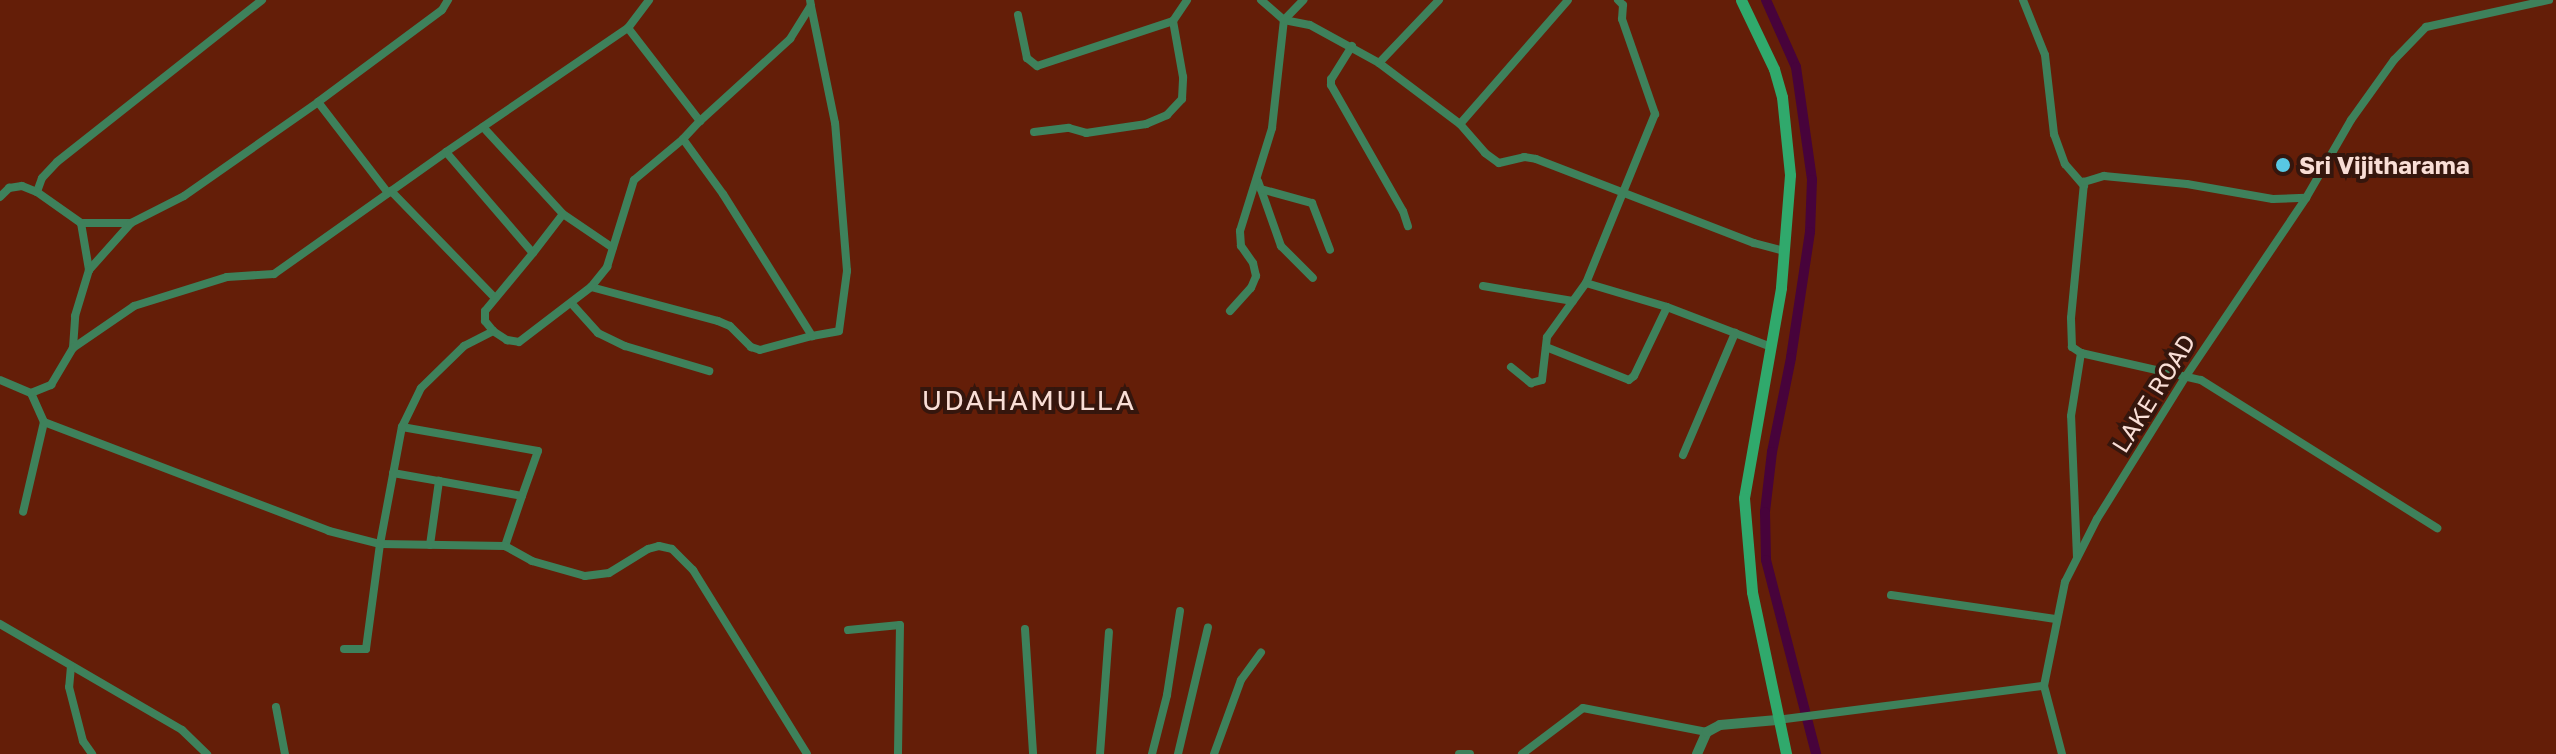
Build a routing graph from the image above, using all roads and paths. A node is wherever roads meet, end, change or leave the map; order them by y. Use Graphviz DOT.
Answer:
graph roads {
  1 [pos="262,0"];
  2 [pos="448,0"];
  3 [pos="649,0"];
  4 [pos="1187,0"];
  5 [pos="1261,0"];
  6 [pos="1303,0"];
  7 [pos="1439,0"];
  8 [pos="1568,0"];
  9 [pos="1618,0"];
  10 [pos="1741,0"];
  11 [pos="2023,0"];
  12 [pos="2549,0"];
  13 [pos="810,3"];
  14 [pos="1018,15"];
  15 [pos="1284,20"];
  16 [pos="1173,21"];
  17 [pos="628,28"];
  18 [pos="1352,46"];
  19 [pos="1379,63"];
  20 [pos="318,102"];
  21 [pos="700,121"];
  22 [pos="1460,124"];
  23 [pos="483,127"];
  24 [pos="1034,132"];
  25 [pos="683,139"];
  26 [pos="446,152"];
  27 [pos="1260,185"];
  28 [pos="2084,187"];
  29 [pos="1622,191"];
  30 [pos="37,192"];
  31 [pos="389,192"];
  32 [pos="1,194"];
  33 [pos="2306,198"];
  34 [pos="563,214"];
  35 [pos="81,223"];
  36 [pos="131,223"];
  37 [pos="1408,226"];
  38 [pos="613,248"];
  39 [pos="1330,250"];
  40 [pos="1784,251"];
  41 [pos="533,253"];
  42 [pos="89,270"];
  43 [pos="1313,278"];
  44 [pos="1586,283"];
  45 [pos="1483,286"];
  46 [pos="591,287"];
  47 [pos="493,296"];
  48 [pos="1573,301"];
  49 [pos="572,304"];
  50 [pos="1667,307"];
  51 [pos="1230,311"];
  52 [pos="493,331"];
  53 [pos="1735,333"];
  54 [pos="812,336"];
  55 [pos="1546,347"];
  56 [pos="1771,347"];
  57 [pos="73,348"];
  58 [pos="2081,353"];
  59 [pos="1511,367"];
  60 [pos="709,371"];
  61 [pos="2186,376"];
  62 [pos="0,380"];
  63 [pos="31,393"];
  64 [pos="44,422"];
  65 [pos="402,427"];
  66 [pos="1683,455"];
  67 [pos="393,473"];
  68 [pos="439,481"];
  69 [pos="522,496"];
  70 [pos="23,512"];
  71 [pos="2437,528"];
  72 [pos="380,544"];
  73 [pos="430,545"];
  74 [pos="505,546"];
  75 [pos="2077,558"];
  76 [pos="1891,595"];
  77 [pos="1180,611"];
  78 [pos="2055,619"];
  79 [pos="0,624"];
  80 [pos="1208,627"];
  81 [pos="1025,629"];
  82 [pos="848,630"];
  83 [pos="1109,632"];
  84 [pos="344,649"];
  85 [pos="1261,652"];
  86 [pos="71,666"];
  87 [pos="2044,686"];
  88 [pos="276,707"];
  89 [pos="1783,719"];
  90 [pos="1707,732"];
  91 [pos="92,754"];
  92 [pos="207,754"];
  93 [pos="285,754"];
  94 [pos="807,754"];
  95 [pos="898,754"];
  96 [pos="1033,754"];
  97 [pos="1100,754"];
  98 [pos="1152,754"];
  99 [pos="1178,754"];
  100 [pos="1214,754"];
  101 [pos="1459,754"];
  102 [pos="1470,754"];
  103 [pos="1522,754"];
  104 [pos="1697,754"];
  105 [pos="1786,754"];
  106 [pos="2062,754"];
  1 -- 30 [label="street"];
  2 -- 20 [label="street"];
  3 -- 17 [label="street"];
  4 -- 16 [label="street"];
  5 -- 15 [label="street"];
  6 -- 15 [label="street"];
  7 -- 19 [label="street"];
  8 -- 22 [label="street"];
  9 -- 29 [label="street"];
  10 -- 40 [label="main road"];
  11 -- 28 [label="street"];
  12 -- 33 [label="street, LAKE ROAD"];
  13 -- 21 [label="street"];
  13 -- 54 [label="street"];
  14 -- 16 [label="street"];
  15 -- 18 [label="street"];
  15 -- 27 [label="street"];
  16 -- 24 [label="street"];
  17 -- 21 [label="street"];
  17 -- 23 [label="street"];
  18 -- 19 [label="street"];
  18 -- 37 [label="street"];
  19 -- 22 [label="street"];
  20 -- 31 [label="street"];
  20 -- 36 [label="street"];
  21 -- 25 [label="street"];
  22 -- 29 [label="street"];
  23 -- 26 [label="street"];
  23 -- 34 [label="street"];
  25 -- 38 [label="street"];
  25 -- 54 [label="street"];
  26 -- 31 [label="street"];
  26 -- 41 [label="street"];
  27 -- 39 [label="street"];
  27 -- 43 [label="street"];
  27 -- 51 [label="street"];
  28 -- 33 [label="street"];
  28 -- 58 [label="street"];
  29 -- 40 [label="street"];
  29 -- 44 [label="street"];
  30 -- 32 [label="street"];
  30 -- 35 [label="street"];
  31 -- 47 [label="street"];
  31 -- 57 [label="street"];
  33 -- 61 [label="street, LAKE ROAD"];
  34 -- 38 [label="street"];
  34 -- 41 [label="street"];
  35 -- 36 [label="street"];
  35 -- 42 [label="street"];
  36 -- 42 [label="street"];
  38 -- 46 [label="street"];
  40 -- 56 [label="main road"];
  41 -- 47 [label="street"];
  42 -- 57 [label="street"];
  44 -- 48 [label="street"];
  44 -- 50 [label="street"];
  45 -- 48 [label="street"];
  46 -- 49 [label="street"];
  46 -- 54 [label="street"];
  47 -- 52 [label="street"];
  48 -- 55 [label="street"];
  49 -- 52 [label="street"];
  49 -- 60 [label="street"];
  50 -- 53 [label="street"];
  50 -- 55 [label="street"];
  52 -- 65 [label="street"];
  53 -- 56 [label="street"];
  53 -- 66 [label="street"];
  55 -- 59 [label="street"];
  56 -- 89 [label="main road"];
  57 -- 63 [label="street"];
  58 -- 61 [label="street"];
  58 -- 75 [label="street"];
  61 -- 71 [label="street"];
  61 -- 75 [label="street, LAKE ROAD"];
  62 -- 63 [label="street"];
  63 -- 64 [label="street"];
  64 -- 70 [label="street"];
  64 -- 72 [label="street"];
  65 -- 67 [label="street"];
  65 -- 69 [label="street"];
  67 -- 68 [label="street"];
  67 -- 72 [label="street"];
  68 -- 69 [label="street"];
  68 -- 73 [label="street"];
  69 -- 74 [label="street"];
  72 -- 73 [label="street"];
  72 -- 84 [label="street"];
  73 -- 74 [label="street"];
  74 -- 94 [label="street"];
  75 -- 78 [label="street, LAKE ROAD"];
  76 -- 78 [label="street"];
  77 -- 98 [label="street"];
  78 -- 87 [label="street, LAKE ROAD"];
  79 -- 86 [label="street"];
  80 -- 99 [label="street"];
  81 -- 96 [label="street"];
  82 -- 95 [label="street"];
  83 -- 97 [label="street"];
  85 -- 100 [label="street"];
  86 -- 91 [label="street"];
  86 -- 92 [label="street"];
  87 -- 89 [label="street"];
  87 -- 106 [label="street"];
  88 -- 93 [label="street"];
  89 -- 90 [label="street"];
  89 -- 105 [label="main road"];
  90 -- 103 [label="street"];
  90 -- 104 [label="street"];
  101 -- 102 [label="street"];
}
